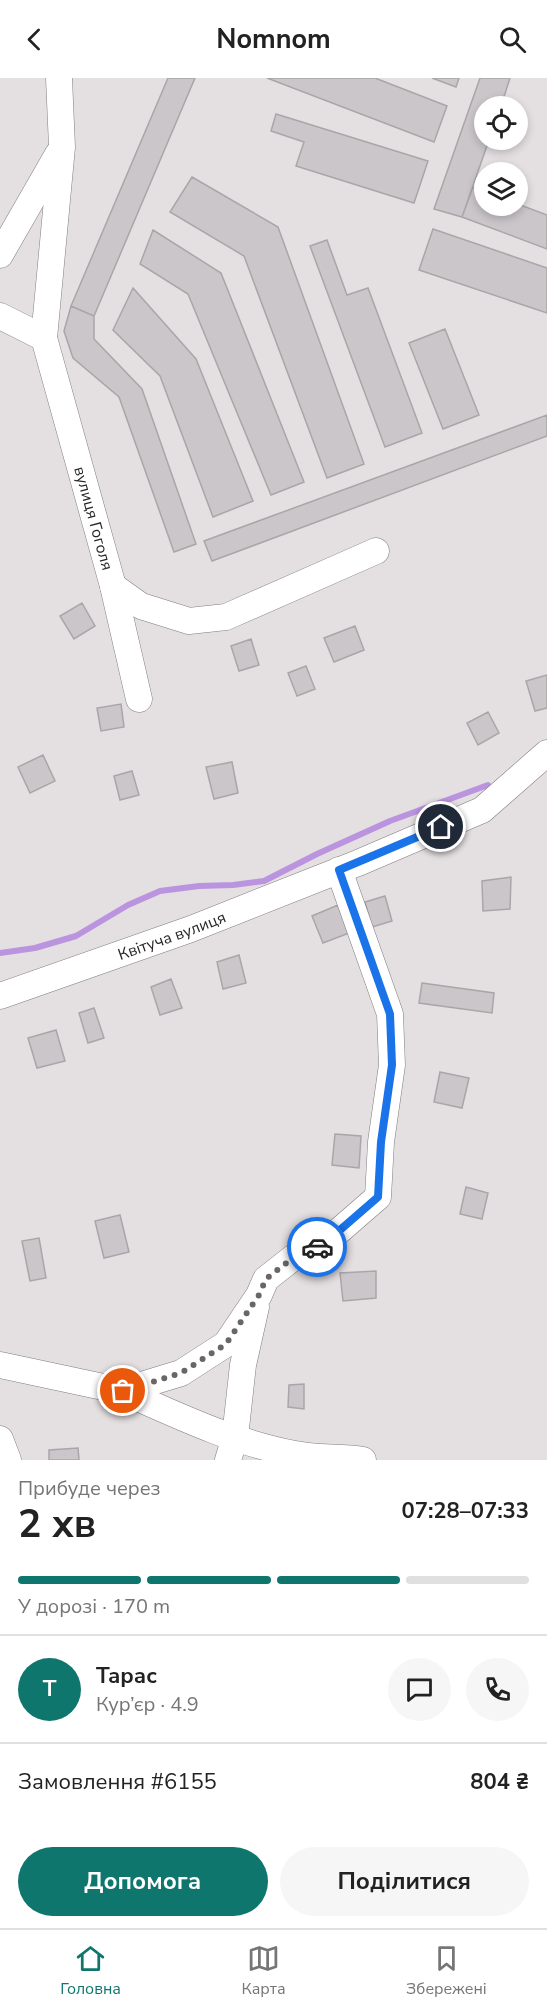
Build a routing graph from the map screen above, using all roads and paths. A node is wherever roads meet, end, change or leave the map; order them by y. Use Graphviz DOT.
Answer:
graph roads {
  1 [pos="59,78"];
  2 [pos="62,147"];
  3 [pos="0,255"];
  4 [pos="0,316"];
  5 [pos="44,338"];
  6 [pos="376,551"];
  7 [pos="112,586"];
  8 [pos="140,699"];
  9 [pos="547,753"];
  10 [pos="339,870"];
  11 [pos="0,996"];
  12 [pos="259,1295"];
  13 [pos="0,1365"];
  14 [pos="123,1391"];
  15 [pos="0,1438"];
  16 [pos="231,1449"];
  17 [pos="8,1460"];
  18 [pos="363,1460"];
  1 -- 2 [label="street"];
  2 -- 3 [label="street"];
  2 -- 5 [label="street"];
  4 -- 5 [label="street"];
  5 -- 7 [label="street, вулиця Гоголя"];
  6 -- 7 [label="street"];
  7 -- 8 [label="street, вулиця Гоголя"];
  9 -- 10 [label="street, Квітуча вулиця"];
  10 -- 11 [label="street, Квітуча вулиця"];
  10 -- 12 [label="street"];
  12 -- 14 [label="street"];
  12 -- 16 [label="street"];
  13 -- 14 [label="street"];
  14 -- 16 [label="street"];
  15 -- 17 [label="street"];
  16 -- 18 [label="street"];
}
